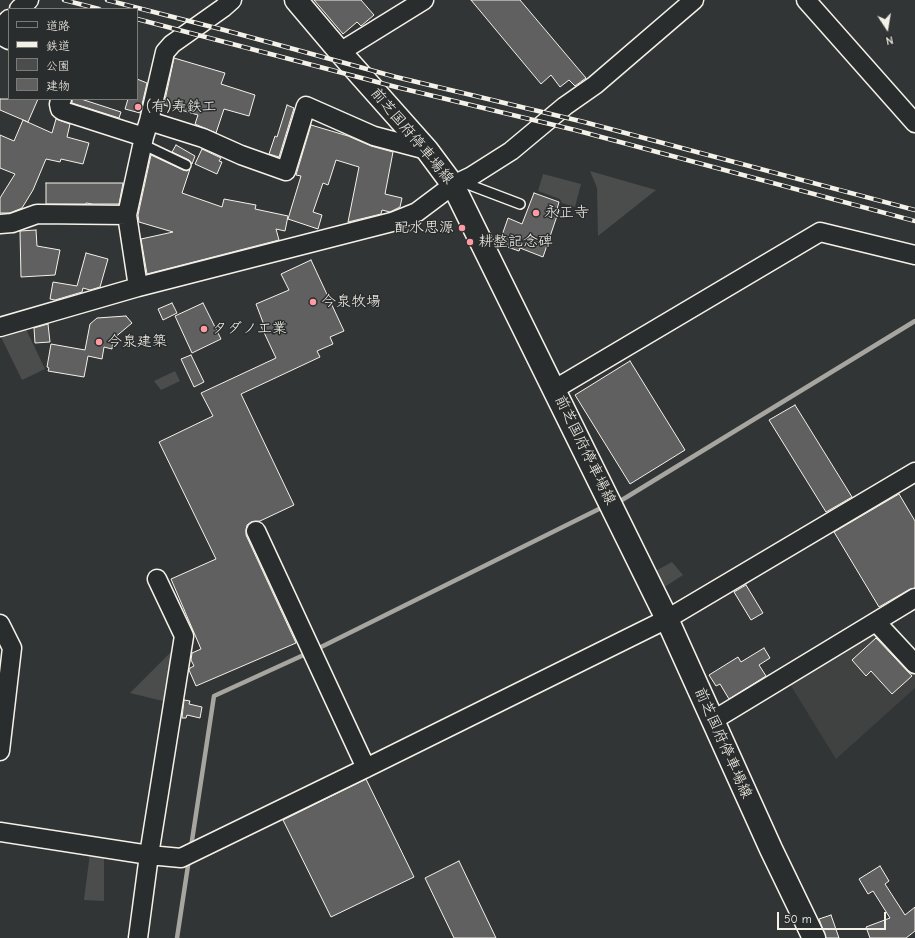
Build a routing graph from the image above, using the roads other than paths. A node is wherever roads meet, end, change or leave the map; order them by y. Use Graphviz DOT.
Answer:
graph roads {
  1 [pos="29,0"];
  2 [pos="232,0"];
  3 [pos="296,0"];
  4 [pos="424,0"];
  5 [pos="694,0"];
  6 [pos="806,0"];
  7 [pos="20,8"];
  8 [pos="8,20"];
  9 [pos="0,29"];
  10 [pos="340,52"];
  11 [pos="61,100"];
  12 [pos="915,123"];
  13 [pos="145,134"];
  14 [pos="427,150"];
  15 [pos="186,165"];
  16 [pos="457,183"];
  17 [pos="520,204"];
  18 [pos="127,215"];
  19 [pos="0,224"];
  20 [pos="915,255"];
  21 [pos="138,287"];
  22 [pos="0,326"];
  23 [pos="555,389"];
  24 [pos="915,472"];
  25 [pos="256,531"];
  26 [pos="157,579"];
  27 [pos="915,598"];
  28 [pos="667,618"];
  29 [pos="876,622"];
  30 [pos="0,624"];
  31 [pos="915,664"];
  32 [pos="712,721"];
  33 [pos="0,751"];
  34 [pos="366,768"];
  35 [pos="0,832"];
  36 [pos="149,855"];
  37 [pos="138,938"];
  38 [pos="814,938"];
  1 -- 7 [label="street"];
  2 -- 13 [label="street"];
  3 -- 10 [label="main road, 前芝国府停車場線"];
  4 -- 10 [label="street"];
  5 -- 16 [label="street"];
  6 -- 12 [label="street"];
  8 -- 9 [label="street"];
  10 -- 14 [label="main road, 前芝国府停車場線"];
  11 -- 13 [label="street"];
  13 -- 14 [label="street"];
  13 -- 15 [label="lane"];
  13 -- 18 [label="street"];
  14 -- 16 [label="main road, 前芝国府停車場線"];
  16 -- 17 [label="lane"];
  16 -- 21 [label="street"];
  16 -- 23 [label="main road, 前芝国府停車場線"];
  18 -- 19 [label="street"];
  18 -- 21 [label="street"];
  20 -- 23 [label="street"];
  21 -- 22 [label="street"];
  23 -- 28 [label="main road, 前芝国府停車場線"];
  24 -- 28 [label="street"];
  25 -- 34 [label="street"];
  26 -- 36 [label="street"];
  27 -- 29 [label="street"];
  28 -- 32 [label="main road, 前芝国府停車場線"];
  28 -- 34 [label="street"];
  29 -- 31 [label="street"];
  29 -- 32 [label="street"];
  30 -- 33 [label="street"];
  32 -- 38 [label="main road, 前芝国府停車場線"];
  34 -- 36 [label="street"];
  35 -- 36 [label="street"];
  36 -- 37 [label="street"];
}
